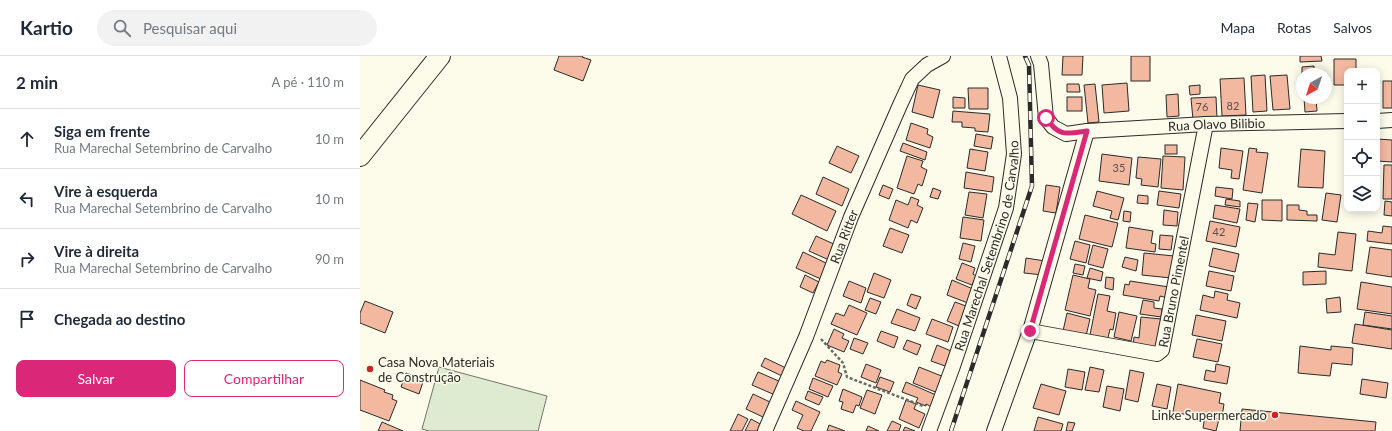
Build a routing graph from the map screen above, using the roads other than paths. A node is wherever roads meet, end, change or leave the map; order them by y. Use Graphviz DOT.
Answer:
graph roads {
  1 [pos="440,56"];
  2 [pos="943,56"];
  3 [pos="999,56"];
  4 [pos="1038,56"];
  5 [pos="1392,120"];
  6 [pos="1344,121"];
  7 [pos="1380,121"];
  8 [pos="1206,124"];
  9 [pos="1087,131"];
  10 [pos="360,156"];
  11 [pos="1030,331"];
  12 [pos="765,431"];
  13 [pos="929,431"];
  14 [pos="994,431"];
  1 -- 10 [label="street"];
  2 -- 12 [label="street, Rua Ritter"];
  3 -- 13 [label="street, Rua Marechal Setembrino de Carvalho"];
  4 -- 9 [label="street"];
  5 -- 7 [label="street"];
  6 -- 8 [label="street, Rua Olavo Bilibio"];
  8 -- 9 [label="street, Rua Olavo Bilibio"];
  8 -- 11 [label="street, Rua Bruno Pimentel"];
  9 -- 11 [label="street"];
  11 -- 14 [label="street"];
}
